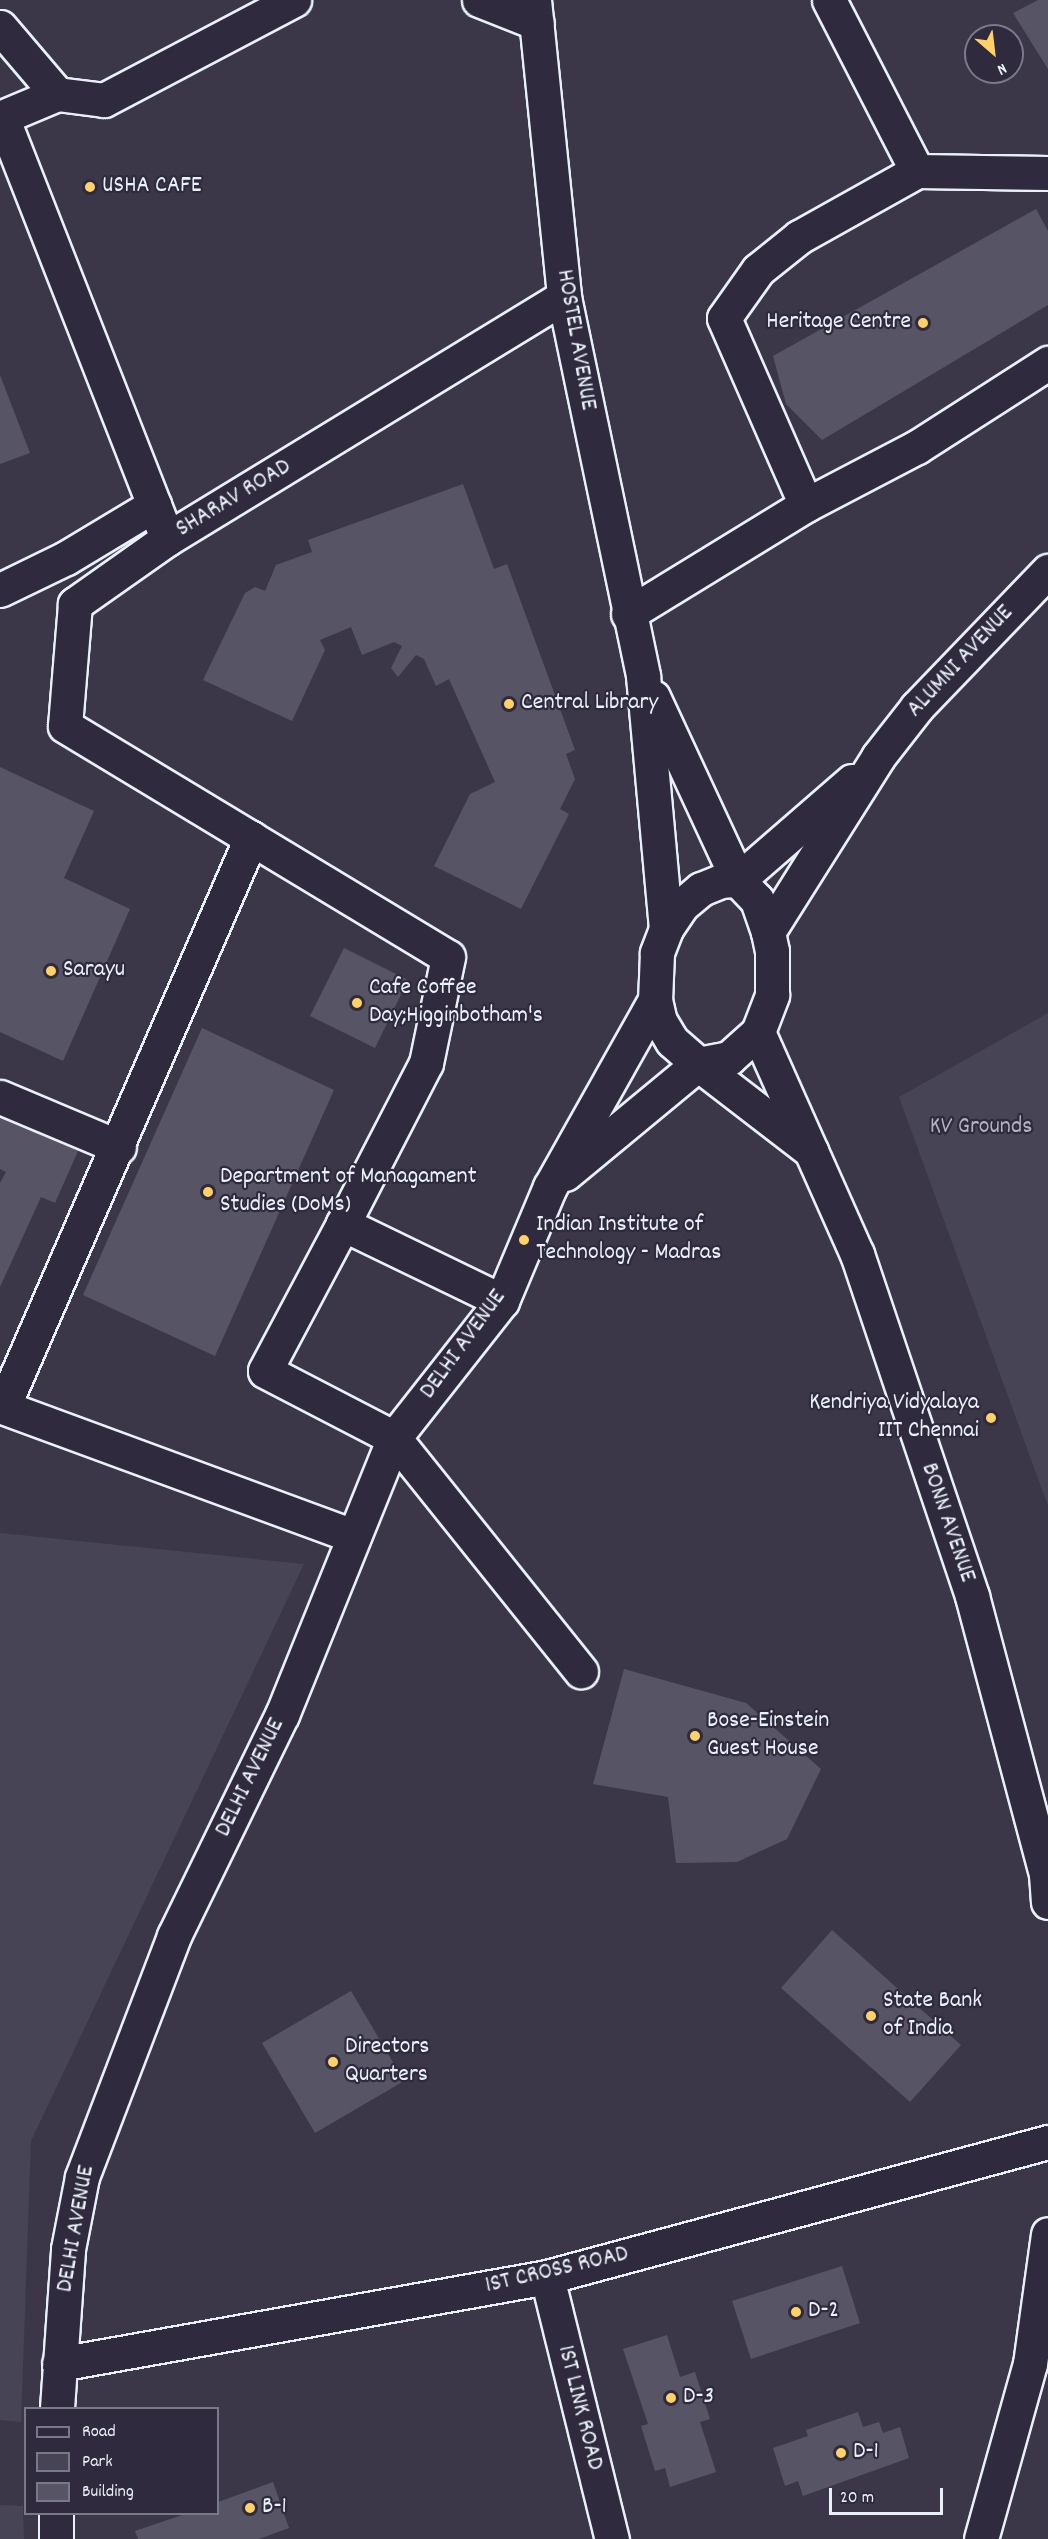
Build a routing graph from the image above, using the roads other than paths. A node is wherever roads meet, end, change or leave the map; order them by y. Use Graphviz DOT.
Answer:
graph roads {
  1 [pos="294,0"];
  2 [pos="479,0"];
  3 [pos="829,0"];
  4 [pos="535,12"];
  5 [pos="0,27"];
  6 [pos="57,94"];
  7 [pos="1,117"];
  8 [pos="917,171"];
  9 [pos="1048,173"];
  10 [pos="564,297"];
  11 [pos="1048,363"];
  12 [pos="154,505"];
  13 [pos="806,505"];
  14 [pos="167,539"];
  15 [pos="1048,570"];
  16 [pos="0,590"];
  17 [pos="628,614"];
  18 [pos="643,676"];
  19 [pos="878,757"];
  20 [pos="251,838"];
  21 [pos="738,880"];
  22 [pos="666,929"];
  23 [pos="768,932"];
  24 [pos="655,1000"];
  25 [pos="758,1032"];
  26 [pos="698,1064"];
  27 [pos="0,1098"];
  28 [pos="119,1147"];
  29 [pos="814,1153"];
  30 [pos="550,1187"];
  31 [pos="343,1224"];
  32 [pos="502,1301"];
  33 [pos="2,1406"];
  34 [pos="394,1438"];
  35 [pos="354,1536"];
  36 [pos="581,1671"];
  37 [pos="1048,1902"];
  38 [pos="1048,2142"];
  39 [pos="1048,2234"];
  40 [pos="547,2277"];
  41 [pos="59,2364"];
  42 [pos="57,2407"];
  43 [pos="56,2515"];
  44 [pos="56,2539"];
  45 [pos="612,2539"];
  46 [pos="981,2539"];
  1 -- 6 [label="street"];
  2 -- 4 [label="street"];
  3 -- 8 [label="street"];
  4 -- 10 [label="street, HOSTEL AVENUE"];
  5 -- 6 [label="street"];
  6 -- 7 [label="street"];
  7 -- 12 [label="street, SHARAV ROAD"];
  8 -- 9 [label="street"];
  8 -- 13 [label="street"];
  10 -- 14 [label="street, SHARAV ROAD"];
  10 -- 17 [label="street, HOSTEL AVENUE"];
  11 -- 13 [label="street"];
  12 -- 14 [label="street, SHARAV ROAD"];
  12 -- 16 [label="street"];
  13 -- 17 [label="street"];
  14 -- 20 [label="street"];
  15 -- 19 [label="street, ALUMNI AVENUE"];
  17 -- 18 [label="street, HOSTEL AVENUE"];
  18 -- 21 [label="street"];
  18 -- 22 [label="street"];
  19 -- 21 [label="street"];
  19 -- 23 [label="street"];
  20 -- 28 [label="street"];
  20 -- 31 [label="street"];
  21 -- 22 [label="street"];
  21 -- 23 [label="street"];
  22 -- 24 [label="street"];
  23 -- 25 [label="street"];
  24 -- 26 [label="street"];
  24 -- 30 [label="street, DELHI AVENUE"];
  25 -- 26 [label="street"];
  25 -- 29 [label="street, BONN AVENUE"];
  26 -- 29 [label="street"];
  26 -- 30 [label="street"];
  27 -- 28 [label="street"];
  28 -- 33 [label="street"];
  29 -- 37 [label="street, BONN AVENUE"];
  30 -- 32 [label="street, DELHI AVENUE"];
  31 -- 32 [label="street"];
  31 -- 34 [label="street"];
  32 -- 34 [label="street, DELHI AVENUE"];
  33 -- 35 [label="street"];
  34 -- 35 [label="street, DELHI AVENUE"];
  34 -- 36 [label="street"];
  35 -- 41 [label="street, DELHI AVENUE"];
  38 -- 40 [label="street, 1ST CROSS ROAD"];
  39 -- 46 [label="street"];
  40 -- 41 [label="street, 1ST CROSS ROAD"];
  40 -- 45 [label="street, 1ST LINK ROAD"];
  41 -- 42 [label="street, DELHI AVENUE"];
  43 -- 44 [label="street"];
}
